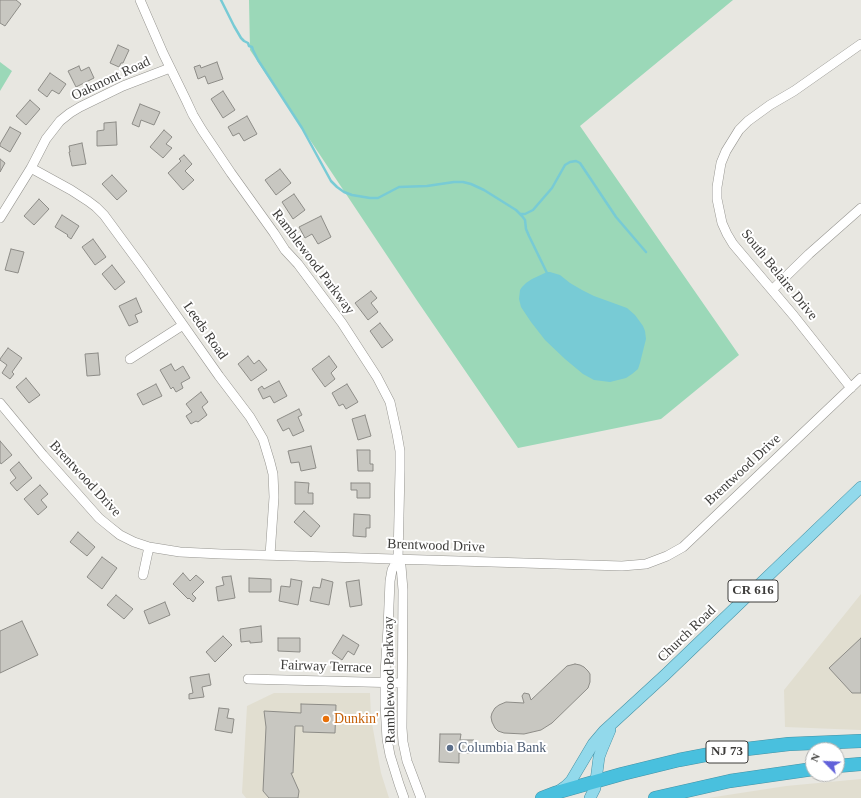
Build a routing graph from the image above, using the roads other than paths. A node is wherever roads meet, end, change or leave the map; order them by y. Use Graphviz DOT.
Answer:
graph roads {
  1 [pos="140,0"];
  2 [pos="861,44"];
  3 [pos="170,68"];
  4 [pos="30,168"];
  5 [pos="861,208"];
  6 [pos="0,218"];
  7 [pos="772,290"];
  8 [pos="183,325"];
  9 [pos="130,359"];
  10 [pos="861,378"];
  11 [pos="851,388"];
  12 [pos="0,404"];
  13 [pos="861,487"];
  14 [pos="149,547"];
  15 [pos="270,555"];
  16 [pos="398,559"];
  17 [pos="143,575"];
  18 [pos="248,679"];
  19 [pos="385,683"];
  20 [pos="402,683"];
  21 [pos="619,717"];
  22 [pos="861,741"];
  23 [pos="861,764"];
  24 [pos="845,765"];
  25 [pos="805,770"];
  26 [pos="596,782"];
  27 [pos="555,793"];
  28 [pos="404,798"];
  29 [pos="422,798"];
  30 [pos="542,798"];
  31 [pos="590,798"];
  32 [pos="655,798"];
  1 -- 3 [label="street, Ramblewood Parkway"];
  2 -- 7 [label="street, South Belaire Drive"];
  3 -- 4 [label="street, Oakmont Road"];
  3 -- 16 [label="street, Ramblewood Parkway"];
  4 -- 6 [label="street, Oakmont Road"];
  4 -- 8 [label="street, Leeds Road"];
  5 -- 7 [label="street"];
  7 -- 11 [label="street, South Belaire Drive"];
  8 -- 9 [label="street"];
  8 -- 15 [label="street, Leeds Road"];
  10 -- 11 [label="street, Brentwood Drive"];
  11 -- 16 [label="street, Brentwood Drive"];
  12 -- 14 [label="street, Brentwood Drive"];
  13 -- 21 [label="main road, Church Road / CR 616"];
  14 -- 15 [label="street, Brentwood Drive"];
  14 -- 17 [label="street"];
  15 -- 16 [label="street, Brentwood Drive"];
  16 -- 19 [label="street, Ramblewood Parkway"];
  16 -- 20 [label="street, Ramblewood Parkway"];
  18 -- 19 [label="street, Fairway Terrace"];
  19 -- 20 [label="street, Fairway Terrace"];
  19 -- 28 [label="street, Ramblewood Parkway"];
  20 -- 29 [label="street, Ramblewood Parkway"];
  21 -- 26 [label="main road, Church Road / CR 616"];
  21 -- 27 [label="main road, Church Road / CR 616"];
  22 -- 26 [label="highway, NJ 73"];
  23 -- 24 [label="highway"];
  25 -- 32 [label="highway, NJ 73"];
  26 -- 27 [label="highway, NJ 73"];
  26 -- 31 [label="main road, Church Road / CR 616"];
  27 -- 30 [label="highway, NJ 73"];
}
